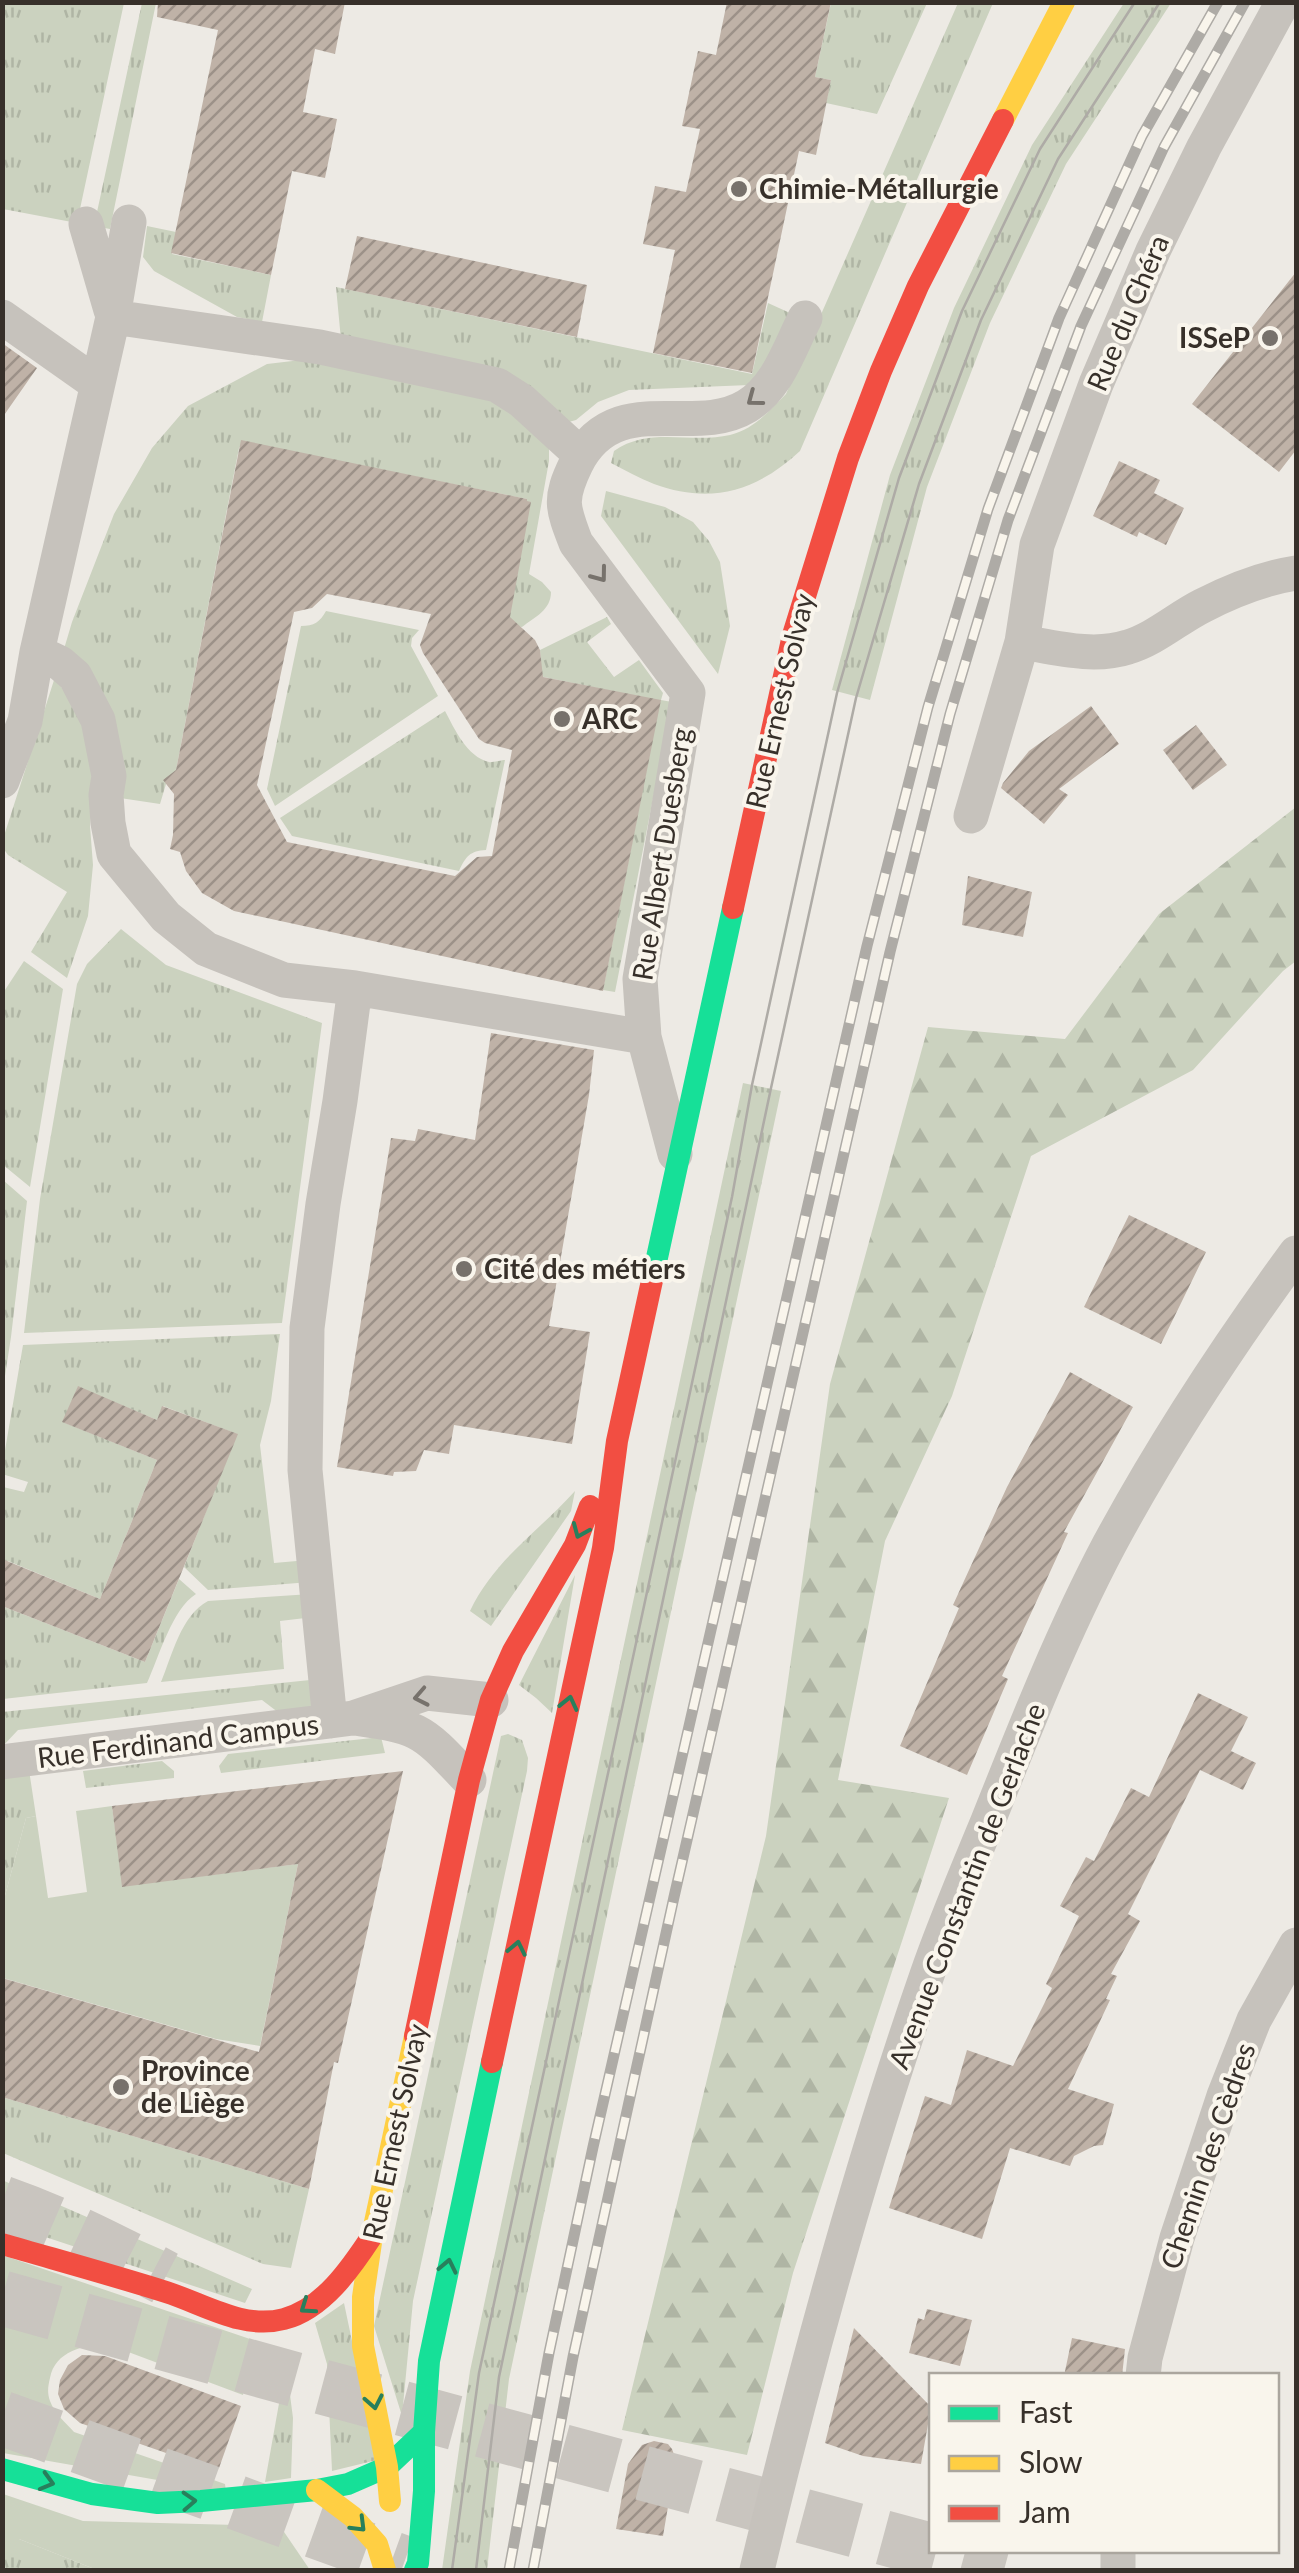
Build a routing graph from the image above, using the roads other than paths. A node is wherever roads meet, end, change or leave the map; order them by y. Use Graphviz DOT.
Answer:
graph roads {
  1 [pos="1064,2"];
  2 [pos="1282,2"];
  3 [pos="129,222"];
  4 [pos="86,224"];
  5 [pos="2,317"];
  6 [pos="113,317"];
  7 [pos="805,318"];
  8 [pos="97,384"];
  9 [pos="581,455"];
  10 [pos="1296,573"];
  11 [pos="1022,642"];
  12 [pos="48,658"];
  13 [pos="2,780"];
  14 [pos="971,816"];
  15 [pos="355,988"];
  16 [pos="644,1036"];
  17 [pos="677,1160"];
  18 [pos="1296,1252"];
  19 [pos="617,1441"];
  20 [pos="502,1703"];
  21 [pos="342,1720"];
  22 [pos="539,1729"];
  23 [pos="16,1761"];
  24 [pos="469,1780"];
  25 [pos="549,1798"];
  26 [pos="1296,1945"];
  27 [pos="372,2236"];
  28 [pos="2,2244"];
  29 [pos="1143,2373"];
  30 [pos="424,2432"];
  31 [pos="387,2467"];
  32 [pos="2,2469"];
  33 [pos="317,2490"];
  34 [pos="385,2570"];
  35 [pos="395,2570"];
  36 [pos="415,2570"];
  37 [pos="757,2570"];
  1 -- 17 [label="main road, Rue Ernest Solvay"];
  2 -- 11 [label="street, Rue du Chéra"];
  3 -- 6 [label="street"];
  4 -- 6 [label="street"];
  5 -- 8 [label="street"];
  6 -- 8 [label="street"];
  6 -- 9 [label="street"];
  7 -- 9 [label="street, one-way"];
  8 -- 12 [label="street"];
  9 -- 16 [label="street, Rue Albert Duesberg, one-way"];
  10 -- 11 [label="street"];
  11 -- 14 [label="street, Rue du Chéra"];
  12 -- 13 [label="street"];
  12 -- 15 [label="street"];
  15 -- 16 [label="street"];
  15 -- 21 [label="street"];
  16 -- 17 [label="street, Rue Albert Duesberg"];
  17 -- 19 [label="main road, Rue Ernest Solvay"];
  18 -- 37 [label="street, Avenue Constantin de Gerlache"];
  19 -- 20 [label="main road, Rue Ernest Solvay, one-way"];
  25 -- 19 [label="main road, Rue Ernest Solvay, one-way"];
  20 -- 21 [label="street, one-way"];
  20 -- 24 [label="main road, Rue Ernest Solvay"];
  21 -- 23 [label="street, Rue Ferdinand Campus"];
  21 -- 24 [label="street"];
  22 -- 25 [label="main road, Rue Ernest Solvay"];
  24 -- 27 [label="main road, Rue Ernest Solvay"];
  30 -- 25 [label="main road, Rue Ernest Solvay, one-way"];
  26 -- 29 [label="street, Chemin des Cèdres"];
  27 -- 28 [label="main road, one-way"];
  27 -- 31 [label="main road, Rue Ernest Solvay, one-way"];
  30 -- 31 [label="main road"];
  30 -- 36 [label="main road, Rue Ernest Solvay"];
  31 -- 33 [label="main road"];
  31 -- 35 [label="main road, Rue Ernest Solvay"];
  32 -- 33 [label="main road, one-way"];
  33 -- 34 [label="main road, one-way"];
}
